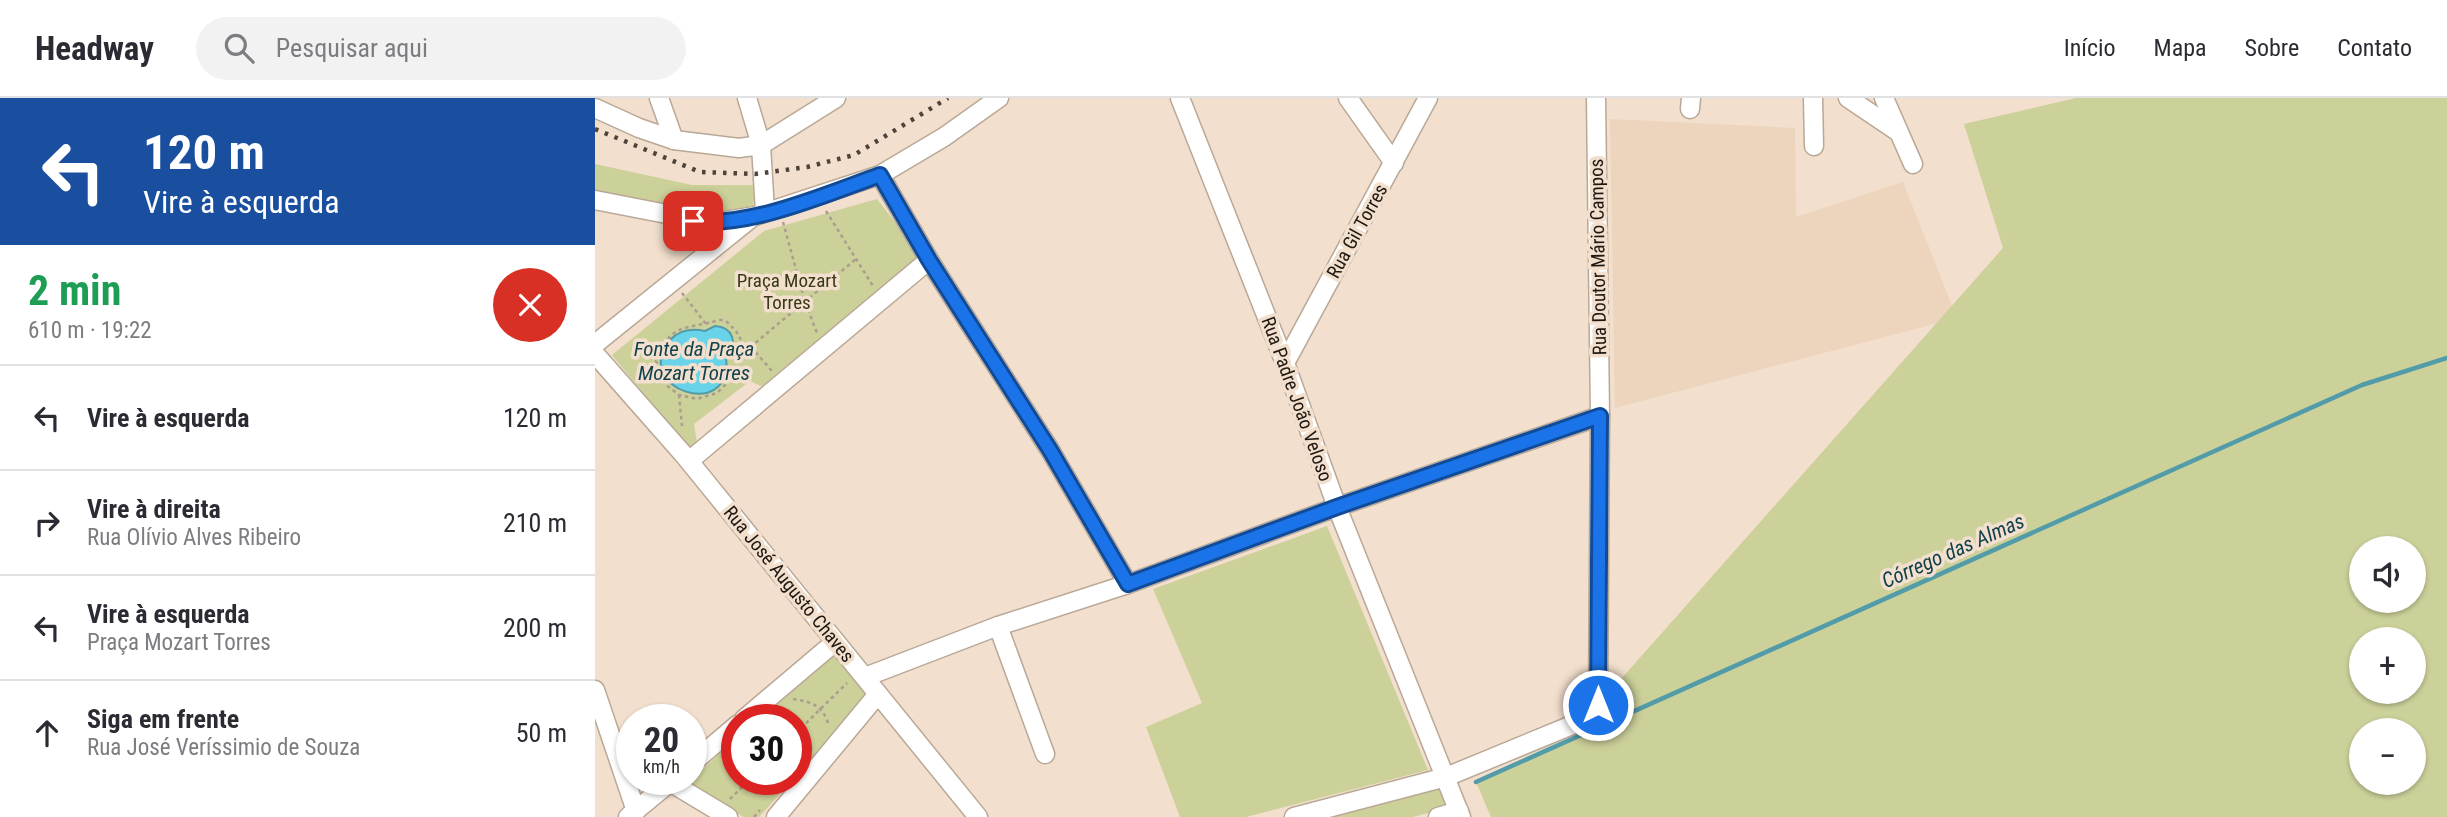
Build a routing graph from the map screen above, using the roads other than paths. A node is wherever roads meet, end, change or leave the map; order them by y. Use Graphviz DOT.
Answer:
graph roads {
  1 [pos="659,98"];
  2 [pos="747,98"];
  3 [pos="836,98"];
  4 [pos="999,98"];
  5 [pos="1180,98"];
  6 [pos="1348,98"];
  7 [pos="1428,98"];
  8 [pos="1596,98"];
  9 [pos="1812,98"];
  10 [pos="1848,98"];
  11 [pos="1884,98"];
  12 [pos="595,108"];
  13 [pos="1897,131"];
  14 [pos="674,140"];
  15 [pos="761,145"];
  16 [pos="1814,146"];
  17 [pos="1394,163"];
  18 [pos="1913,164"];
  19 [pos="880,175"];
  20 [pos="595,200"];
  21 [pos="767,212"];
  22 [pos="929,260"];
  23 [pos="595,344"];
  24 [pos="595,354"];
  25 [pos="1285,363"];
  26 [pos="1600,416"];
  27 [pos="687,458"];
  28 [pos="1337,507"];
  29 [pos="1128,584"];
  30 [pos="998,626"];
  31 [pos="835,642"];
  32 [pos="856,680"];
  33 [pos="595,690"];
  34 [pos="878,694"];
  35 [pos="768,704"];
  36 [pos="721,739"];
  37 [pos="707,750"];
  38 [pos="1045,754"];
  39 [pos="1446,777"];
  40 [pos="654,795"];
  41 [pos="698,795"];
  42 [pos="726,811"];
  43 [pos="632,814"];
  44 [pos="1460,814"];
  45 [pos="776,817"];
  46 [pos="978,817"];
  47 [pos="1294,817"];
  48 [pos="1438,817"];
  1 -- 14 [label="street"];
  2 -- 15 [label="street"];
  3 -- 15 [label="street"];
  4 -- 19 [label="street"];
  5 -- 25 [label="street, Rua Padre João Veloso"];
  6 -- 17 [label="street"];
  7 -- 17 [label="street, Rua Gil Torres"];
  8 -- 26 [label="street, Rua Doutor Mário Campos"];
  9 -- 16 [label="street"];
  10 -- 13 [label="street"];
  11 -- 13 [label="street"];
  12 -- 14 [label="street"];
  13 -- 18 [label="street"];
  14 -- 15 [label="street"];
  15 -- 21 [label="street"];
  17 -- 25 [label="street, Rua Gil Torres"];
  19 -- 21 [label="street"];
  19 -- 22 [label="street"];
  20 -- 21 [label="street"];
  21 -- 23 [label="street"];
  22 -- 27 [label="street"];
  22 -- 29 [label="street"];
  24 -- 27 [label="street, Rua José Augusto Chaves"];
  25 -- 28 [label="street, Rua Padre João Veloso"];
  26 -- 28 [label="street"];
  26 -- 39 [label="street, Rua Doutor Mário Campos"];
  27 -- 31 [label="street, Rua José Augusto Chaves"];
  28 -- 29 [label="street"];
  28 -- 39 [label="street, Rua Padre João Veloso"];
  29 -- 30 [label="street"];
  30 -- 32 [label="street"];
  30 -- 38 [label="street"];
  31 -- 32 [label="street, Rua José Augusto Chaves"];
  31 -- 35 [label="street"];
  32 -- 34 [label="street, Rua José Augusto Chaves"];
  33 -- 43 [label="street"];
  34 -- 45 [label="street"];
  34 -- 46 [label="street, Rua José Augusto Chaves"];
  36 -- 37 [label="street"];
  39 -- 44 [label="street, Rua Padre João Veloso"];
  39 -- 47 [label="street, Rua Doutor Mário Campos"];
  40 -- 43 [label="street"];
  41 -- 42 [label="street"];
  44 -- 48 [label="street"];
}
